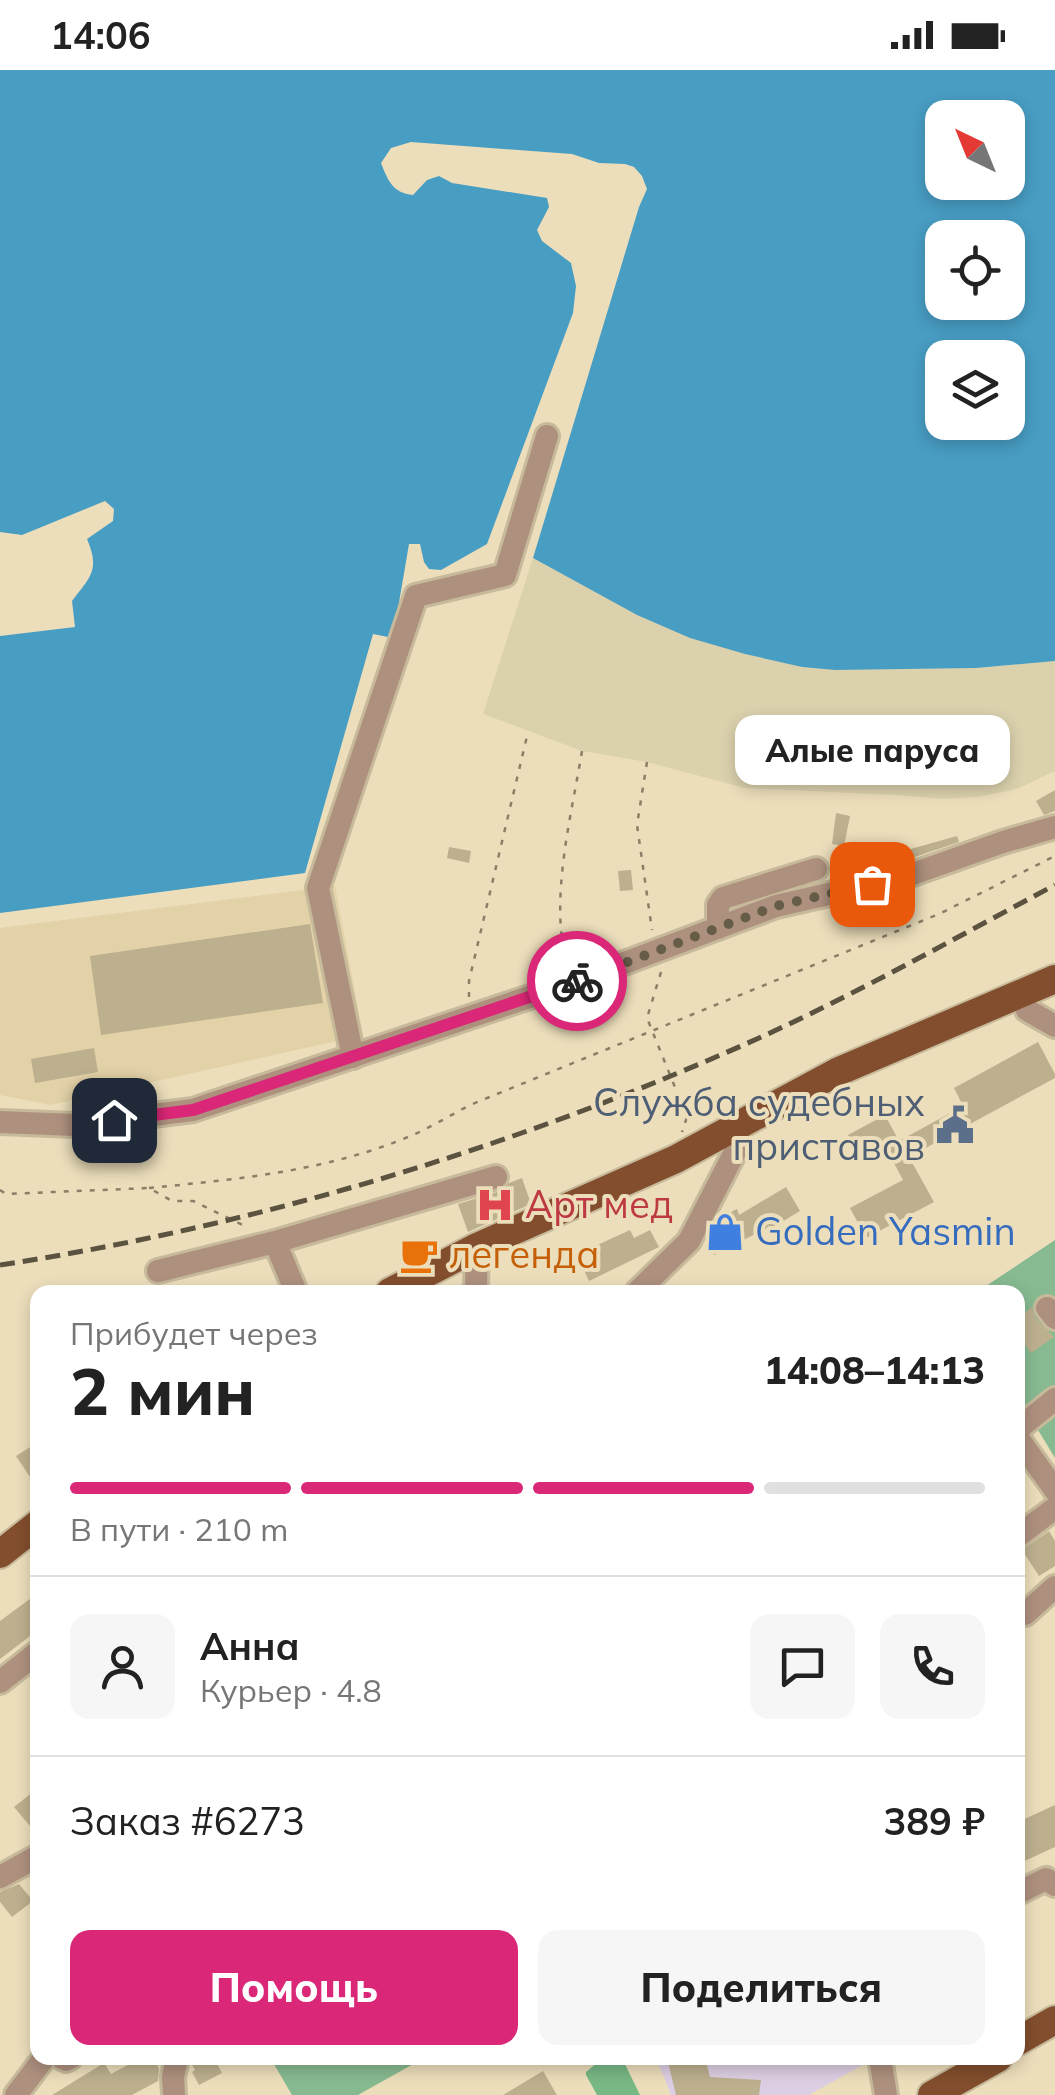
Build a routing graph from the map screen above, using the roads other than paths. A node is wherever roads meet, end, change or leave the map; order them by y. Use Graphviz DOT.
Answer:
graph roads {
  1 [pos="547,436"];
  2 [pos="1055,828"];
  3 [pos="816,869"];
  4 [pos="718,928"];
  5 [pos="1055,979"];
  6 [pos="1055,999"];
  7 [pos="1024,1001"];
  8 [pos="1055,1026"];
  9 [pos="353,1057"];
  10 [pos="0,1122"];
  11 [pos="737,1134"];
  12 [pos="496,1177"];
  13 [pos="274,1242"];
  14 [pos="477,1249"];
  15 [pos="158,1270"];
  16 [pos="293,1285"];
  17 [pos="404,1285"];
  18 [pos="420,1285"];
  19 [pos="476,1285"];
  20 [pos="644,1285"];
  21 [pos="1055,1399"];
  22 [pos="1025,1423"];
  23 [pos="1025,1448"];
  24 [pos="1055,1490"];
  25 [pos="1055,1508"];
  26 [pos="30,1530"];
  27 [pos="1025,1531"];
  28 [pos="30,1550"];
  29 [pos="0,1554"];
  30 [pos="0,1574"];
  31 [pos="1055,1587"];
  32 [pos="1025,1614"];
  33 [pos="30,1658"];
  34 [pos="0,1682"];
  35 [pos="30,1860"];
  36 [pos="0,1877"];
  37 [pos="1055,1885"];
  38 [pos="1025,1890"];
  39 [pos="1055,2022"];
  40 [pos="1025,2040"];
  41 [pos="39,2065"];
  42 [pos="176,2065"];
  43 [pos="881,2065"];
  44 [pos="977,2065"];
  45 [pos="986,2065"];
  46 [pos="16,2095"];
  47 [pos="174,2095"];
  48 [pos="886,2095"];
  49 [pos="923,2095"];
  50 [pos="932,2095"];
  1 -- 9 [label="street"];
  2 -- 4 [label="street"];
  3 -- 4 [label="street"];
  4 -- 9 [label="street"];
  5 -- 7 [label="main road"];
  6 -- 7 [label="main road"];
  7 -- 8 [label="street"];
  7 -- 11 [label="main road"];
  9 -- 10 [label="street"];
  11 -- 14 [label="main road"];
  11 -- 20 [label="street"];
  12 -- 13 [label="street"];
  13 -- 15 [label="street"];
  13 -- 16 [label="street"];
  14 -- 17 [label="main road"];
  14 -- 18 [label="main road"];
  14 -- 19 [label="street"];
  21 -- 22 [label="street"];
  23 -- 24 [label="street"];
  25 -- 27 [label="street"];
  26 -- 29 [label="main road"];
  28 -- 30 [label="main road"];
  31 -- 32 [label="street"];
  33 -- 34 [label="street"];
  35 -- 36 [label="street"];
  37 -- 38 [label="street"];
  39 -- 40 [label="main road"];
  41 -- 46 [label="street"];
  42 -- 47 [label="street"];
  43 -- 48 [label="street"];
  44 -- 49 [label="main road"];
  45 -- 50 [label="main road"];
}
